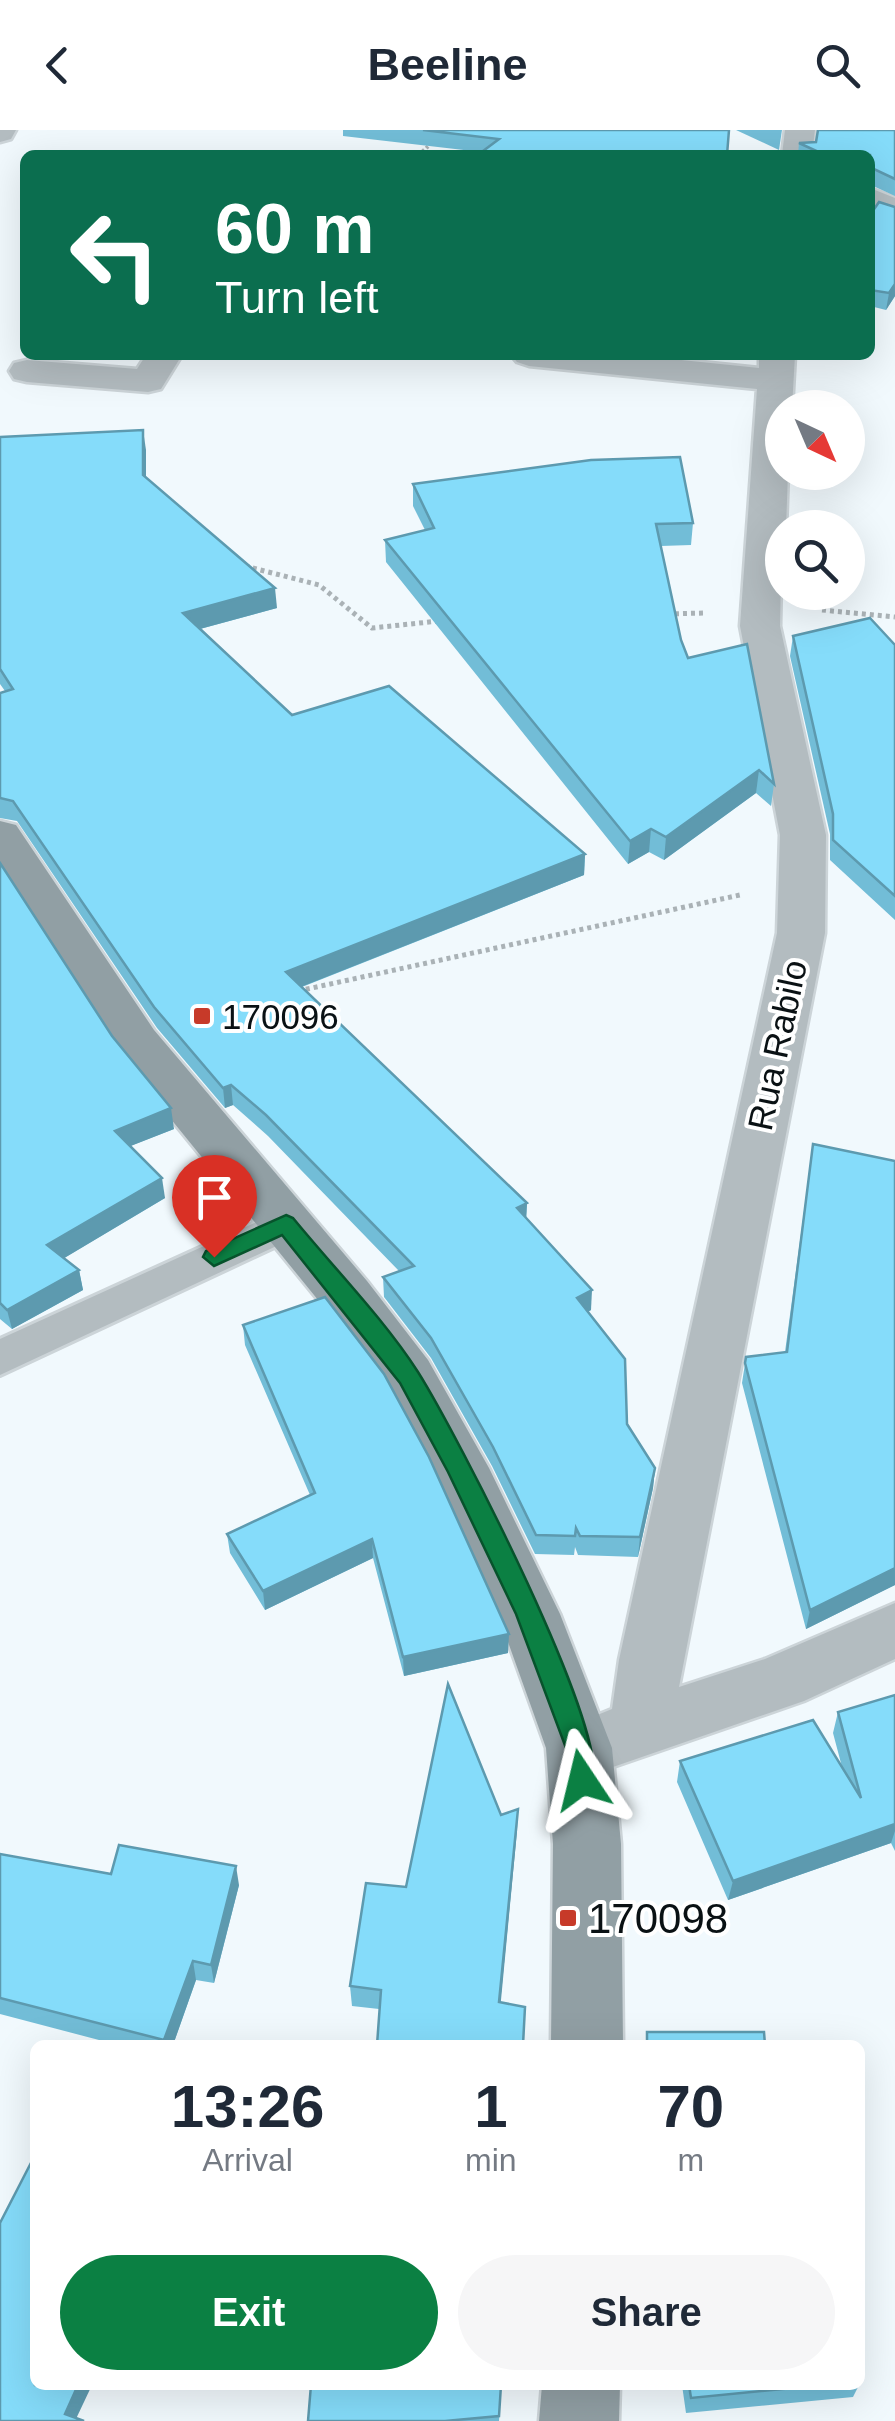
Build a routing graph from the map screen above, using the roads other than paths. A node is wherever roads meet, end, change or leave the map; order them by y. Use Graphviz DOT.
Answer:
graph roads {
  1 [pos="161,360"];
  2 [pos="632,360"];
  3 [pos="776,367"];
  4 [pos="26,370"];
  5 [pos="0,835"];
  6 [pos="286,1224"];
  7 [pos="0,1358"];
  8 [pos="895,1630"];
  9 [pos="642,1730"];
  10 [pos="579,1748"];
  11 [pos="587,2040"];
  12 [pos="580,2390"];
  13 [pos="579,2421"];
  1 -- 4 [label="street"];
  2 -- 3 [label="street"];
  3 -- 9 [label="street, Rua Rabilo"];
  5 -- 6 [label="main road"];
  6 -- 7 [label="lane"];
  6 -- 10 [label="main road"];
  8 -- 9 [label="street"];
  9 -- 10 [label="street"];
  10 -- 11 [label="main road"];
  12 -- 13 [label="main road"];
}
